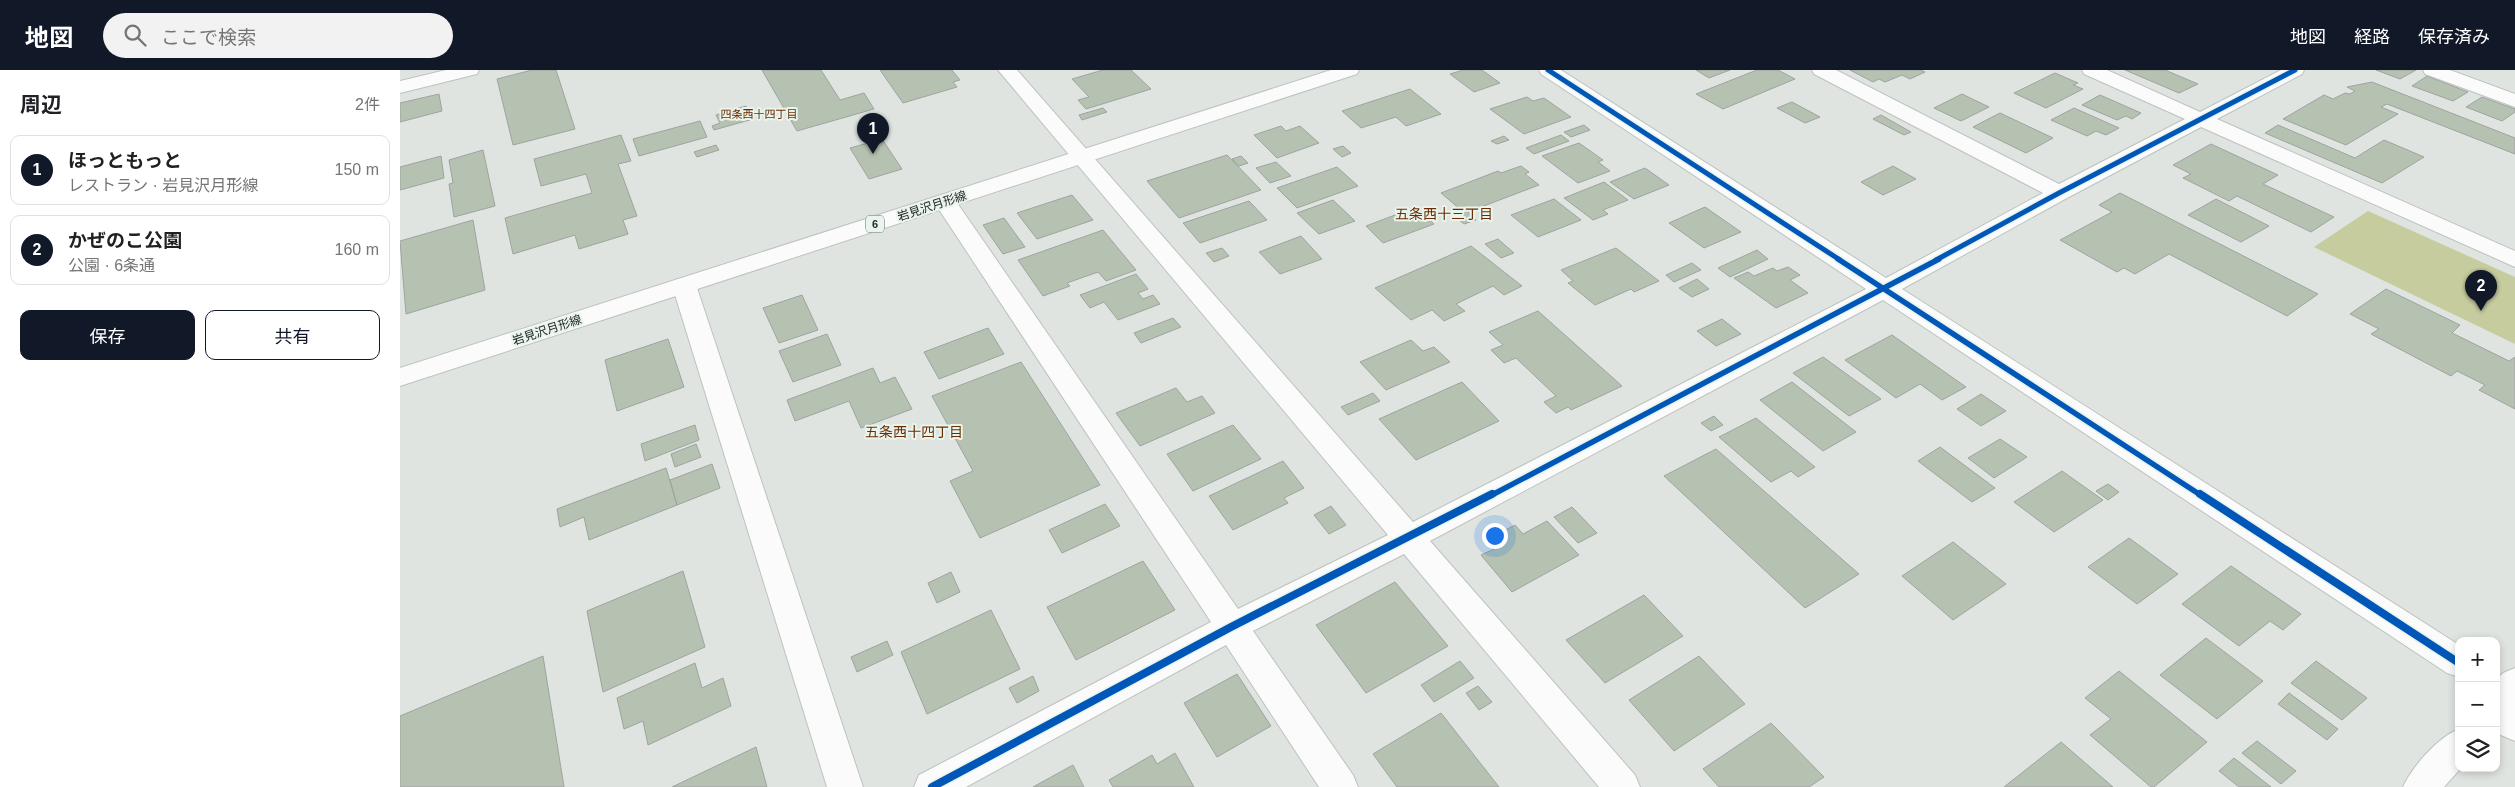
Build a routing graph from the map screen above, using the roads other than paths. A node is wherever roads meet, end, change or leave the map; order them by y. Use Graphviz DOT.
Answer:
graph roads {
  1 [pos="470,70"];
  2 [pos="1007,70"];
  3 [pos="1350,70"];
  4 [pos="1548,70"];
  5 [pos="1821,70"];
  6 [pos="2091,70"];
  7 [pos="2295,70"];
  8 [pos="2432,70"];
  9 [pos="400,87"];
  10 [pos="2515,101"];
  11 [pos="2202,119"];
  12 [pos="1082,157"];
  13 [pos="2059,193"];
  14 [pos="945,202"];
  15 [pos="2515,260"];
  16 [pos="684,285"];
  17 [pos="1886,288"];
  18 [pos="400,377"];
  19 [pos="1408,538"];
  20 [pos="1231,627"];
  21 [pos="2455,659"];
  22 [pos="2502,696"];
  23 [pos="2515,726"];
  24 [pos="2455,749"];
  25 [pos="845,787"];
  26 [pos="932,787"];
  27 [pos="1340,787"];
  28 [pos="1622,787"];
  29 [pos="2421,787"];
  1 -- 9 [label="street"];
  2 -- 12 [label="street"];
  3 -- 12 [label="street, 岩見沢月形線 / 6"];
  4 -- 17 [label="street"];
  5 -- 13 [label="street"];
  6 -- 11 [label="street"];
  7 -- 11 [label="street"];
  8 -- 10 [label="street"];
  11 -- 13 [label="street"];
  11 -- 15 [label="street"];
  12 -- 14 [label="street, 岩見沢月形線 / 6"];
  12 -- 19 [label="street"];
  13 -- 17 [label="street"];
  14 -- 16 [label="street, 岩見沢月形線 / 6"];
  14 -- 20 [label="street"];
  16 -- 18 [label="street, 岩見沢月形線 / 6"];
  16 -- 25 [label="street"];
  17 -- 19 [label="street"];
  17 -- 21 [label="street"];
  19 -- 20 [label="street"];
  19 -- 28 [label="street"];
  20 -- 26 [label="street"];
  20 -- 27 [label="street"];
  22 -- 23 [label="street"];
  24 -- 29 [label="street"];
}
